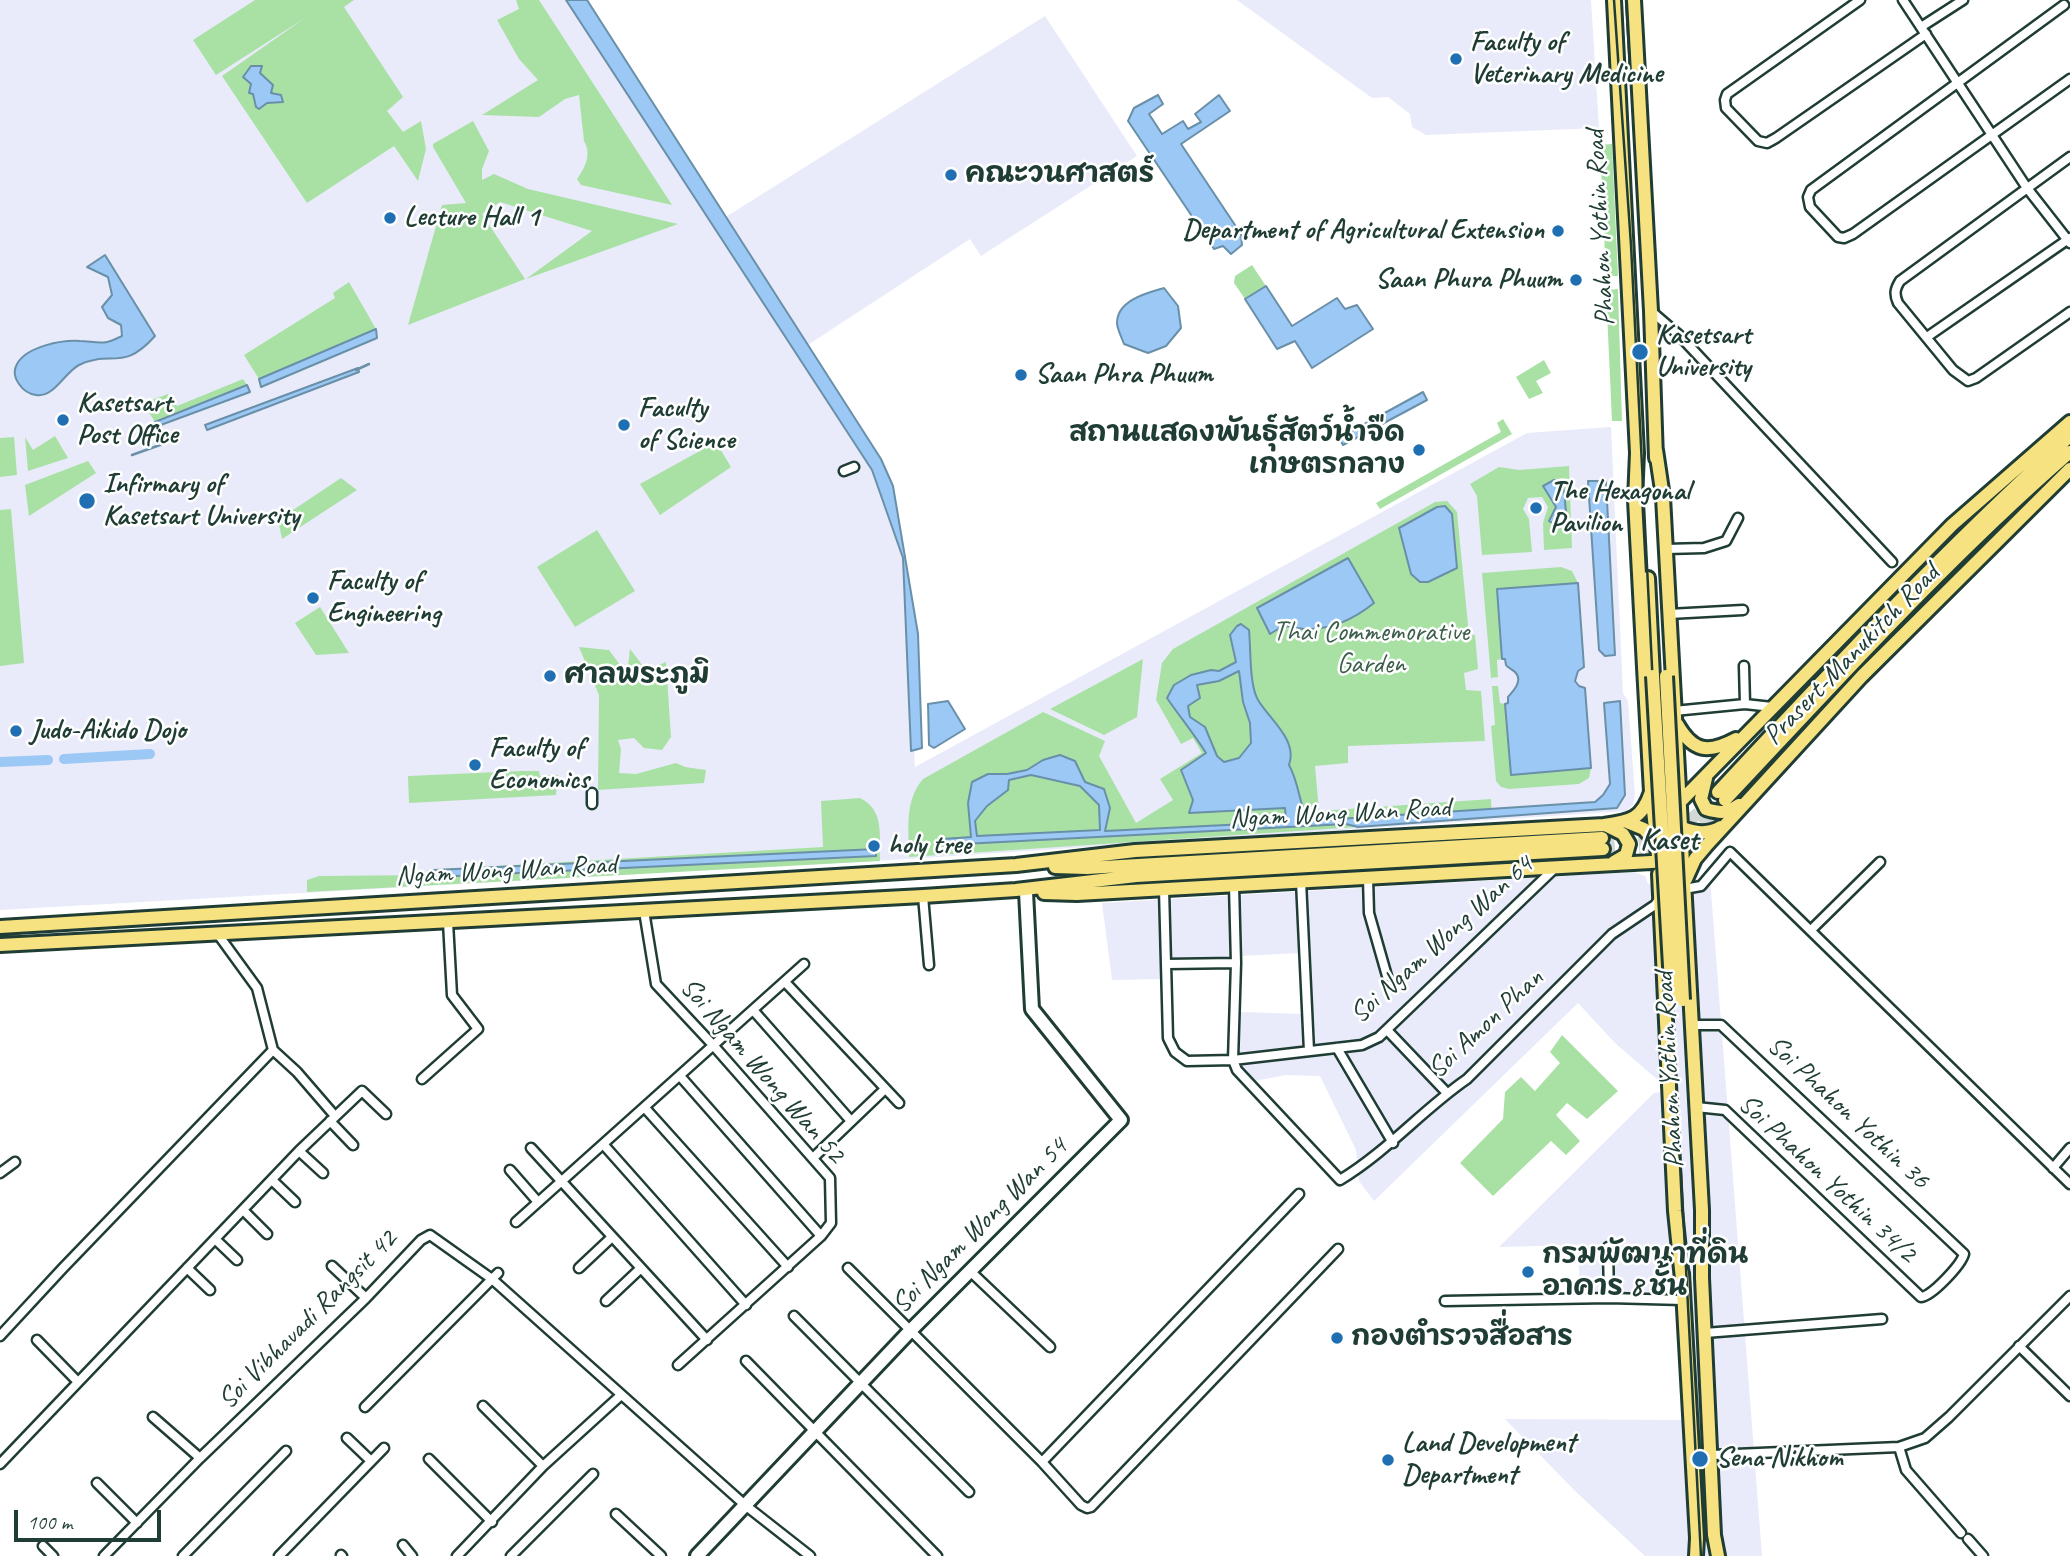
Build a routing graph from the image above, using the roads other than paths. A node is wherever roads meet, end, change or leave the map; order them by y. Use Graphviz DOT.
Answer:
graph roads {
  1 [pos="1614,0"];
  2 [pos="1634,0"];
  3 [pos="1860,0"];
  4 [pos="1903,0"];
  5 [pos="1963,0"];
  6 [pos="2064,5"];
  7 [pos="1923,30"];
  8 [pos="2070,79"];
  9 [pos="1956,82"];
  10 [pos="1992,136"];
  11 [pos="2070,157"];
  12 [pos="2027,188"];
  13 [pos="2069,240"];
  14 [pos="1651,311"];
  15 [pos="2070,312"];
  16 [pos="1927,337"];
  17 [pos="2070,422"];
  18 [pos="2070,436"];
  19 [pos="1656,450"];
  20 [pos="2070,452"];
  21 [pos="1637,453"];
  22 [pos="854,467"];
  23 [pos="2070,469"];
  24 [pos="844,471"];
  25 [pos="1738,518"];
  26 [pos="1666,550"];
  27 [pos="1892,562"];
  28 [pos="1743,610"];
  29 [pos="1669,614"];
  30 [pos="1744,666"];
  31 [pos="1660,676"];
  32 [pos="1745,704"];
  33 [pos="1772,707"];
  34 [pos="1675,716"];
  35 [pos="1647,723"];
  36 [pos="1746,734"];
  37 [pos="1707,774"];
  38 [pos="592,793"];
  39 [pos="1652,798"];
  40 [pos="1748,799"];
  41 [pos="1680,802"];
  42 [pos="592,804"];
  43 [pos="1627,822"];
  44 [pos="1727,823"];
  45 [pos="1676,825"];
  46 [pos="1603,837"];
  47 [pos="1714,837"];
  48 [pos="1662,855"];
  49 [pos="1684,860"];
  50 [pos="1880,862"];
  51 [pos="1607,864"];
  52 [pos="1556,867"];
  53 [pos="1368,878"];
  54 [pos="1301,881"];
  55 [pos="1234,885"];
  56 [pos="1684,888"];
  57 [pos="1164,889"];
  58 [pos="1021,891"];
  59 [pos="923,896"];
  60 [pos="1660,898"];
  61 [pos="644,911"];
  62 [pos="448,922"];
  63 [pos="0,927"];
  64 [pos="1687,930"];
  65 [pos="1811,930"];
  66 [pos="1661,932"];
  67 [pos="217,933"];
  68 [pos="0,945"];
  69 [pos="1236,963"];
  70 [pos="804,964"];
  71 [pos="1167,964"];
  72 [pos="929,965"];
  73 [pos="1387,976"];
  74 [pos="785,982"];
  75 [pos="1678,1000"];
  76 [pos="753,1010"];
  77 [pos="1692,1025"];
  78 [pos="1387,1030"];
  79 [pos="713,1045"];
  80 [pos="1337,1048"];
  81 [pos="273,1051"];
  82 [pos="1309,1051"];
  83 [pos="1233,1060"];
  84 [pos="680,1076"];
  85 [pos="422,1079"];
  86 [pos="885,1089"];
  87 [pos="1447,1093"];
  88 [pos="899,1104"];
  89 [pos="1696,1107"];
  90 [pos="645,1108"];
  91 [pos="386,1114"];
  92 [pos="332,1118"];
  93 [pos="851,1121"];
  94 [pos="1393,1143"];
  95 [pos="354,1144"];
  96 [pos="603,1144"];
  97 [pos="531,1148"];
  98 [pos="2070,1148"];
  99 [pos="299,1151"];
  100 [pos="813,1158"];
  101 [pos="15,1162"];
  102 [pos="2053,1168"];
  103 [pos="510,1170"];
  104 [pos="0,1173"];
  105 [pos="323,1173"];
  106 [pos="272,1180"];
  107 [pos="561,1182"];
  108 [pos="2070,1184"];
  109 [pos="1299,1194"];
  110 [pos="295,1202"];
  111 [pos="538,1202"];
  112 [pos="243,1210"];
  113 [pos="516,1222"];
  114 [pos="267,1234"];
  115 [pos="821,1236"];
  116 [pos="612,1237"];
  117 [pos="215,1239"];
  118 [pos="1608,1247"];
  119 [pos="1338,1249"];
  120 [pos="237,1260"];
  121 [pos="332,1266"];
  122 [pos="788,1266"];
  123 [pos="187,1268"];
  124 [pos="579,1268"];
  125 [pos="641,1268"];
  126 [pos="848,1268"];
  127 [pos="970,1271"];
  128 [pos="495,1276"];
  129 [pos="1702,1278"];
  130 [pos="1682,1279"];
  131 [pos="210,1290"];
  132 [pos="2070,1296"];
  133 [pos="1921,1297"];
  134 [pos="366,1298"];
  135 [pos="1609,1298"];
  136 [pos="1683,1300"];
  137 [pos="606,1301"];
  138 [pos="1445,1301"];
  139 [pos="746,1305"];
  140 [pos="794,1315"];
  141 [pos="1882,1319"];
  142 [pos="911,1330"];
  143 [pos="1705,1333"];
  144 [pos="0,1336"];
  145 [pos="37,1340"];
  146 [pos="707,1340"];
  147 [pos="2019,1346"];
  148 [pos="1050,1347"];
  149 [pos="746,1362"];
  150 [pos="678,1365"];
  151 [pos="78,1382"];
  152 [pos="862,1383"];
  153 [pos="620,1396"];
  154 [pos="2070,1396"];
  155 [pos="483,1406"];
  156 [pos="365,1407"];
  157 [pos="153,1418"];
  158 [pos="814,1432"];
  159 [pos="347,1438"];
  160 [pos="1899,1447"];
  161 [pos="384,1448"];
  162 [pos="286,1451"];
  163 [pos="1712,1455"];
  164 [pos="200,1458"];
  165 [pos="429,1459"];
  166 [pos="371,1461"];
  167 [pos="1042,1462"];
  168 [pos="0,1464"];
  169 [pos="543,1466"];
  170 [pos="593,1474"];
  171 [pos="97,1483"];
  172 [pos="969,1492"];
  173 [pos="745,1505"];
  174 [pos="616,1514"];
  175 [pos="137,1522"];
  176 [pos="492,1522"];
  177 [pos="1697,1538"];
  178 [pos="403,1545"];
  179 [pos="43,1546"];
  180 [pos="53,1556"];
  181 [pos="104,1556"];
  182 [pos="183,1556"];
  183 [pos="279,1556"];
  184 [pos="412,1556"];
  185 [pos="457,1556"];
  186 [pos="511,1556"];
  187 [pos="661,1556"];
  188 [pos="697,1556"];
  189 [pos="810,1556"];
  190 [pos="937,1556"];
  191 [pos="1696,1556"];
  192 [pos="1702,1556"];
  193 [pos="1716,1556"];
  194 [pos="1983,1556"];
  1 -- 21 [label="main road, Phahon Yothin Road"];
  2 -- 14 [label="main road, Phahon Yothin Road"];
  3 -- 7 [label="street"];
  4 -- 7 [label="street"];
  5 -- 7 [label="street"];
  6 -- 9 [label="street"];
  7 -- 9 [label="street"];
  8 -- 10 [label="street"];
  9 -- 10 [label="street"];
  9 -- 10 [label="street"];
  10 -- 12 [label="street"];
  11 -- 12 [label="street"];
  12 -- 13 [label="street"];
  12 -- 16 [label="street"];
  13 -- 16 [label="street"];
  14 -- 19 [label="main road, Phahon Yothin Road"];
  14 -- 27 [label="street"];
  15 -- 16 [label="street"];
  17 -- 33 [label="main road, Prasert-Manukitch Road"];
  18 -- 20 [label="main road"];
  19 -- 26 [label="main road, Phahon Yothin Road"];
  19 -- 31 [label="main road, Phahon Yothin Road"];
  21 -- 31 [label="main road, Phahon Yothin Road"];
  21 -- 35 [label="main road, Phahon Yothin Road"];
  22 -- 24 [label="street"];
  23 -- 40 [label="main road, Prasert-Manukitch Road"];
  25 -- 26 [label="street"];
  26 -- 29 [label="main road, Phahon Yothin Road"];
  28 -- 29 [label="street"];
  29 -- 34 [label="main road, Phahon Yothin Road"];
  30 -- 32 [label="street"];
  31 -- 75 [label="main road, Phahon Yothin Road, bridge"];
  32 -- 33 [label="street"];
  32 -- 34 [label="street"];
  33 -- 36 [label="main road, Prasert-Manukitch Road"];
  34 -- 35 [label="main road"];
  34 -- 36 [label="main road"];
  34 -- 41 [label="main road, Phahon Yothin Road"];
  35 -- 39 [label="main road, Phahon Yothin Road"];
  36 -- 37 [label="main road, Prasert-Manukitch Road"];
  37 -- 40 [label="main road"];
  37 -- 41 [label="main road, Prasert-Manukitch Road"];
  38 -- 42 [label="street"];
  39 -- 43 [label="main road"];
  39 -- 45 [label="main road"];
  39 -- 48 [label="main road, Phahon Yothin Road"];
  40 -- 44 [label="main road, Prasert-Manukitch Road"];
  41 -- 45 [label="main road, Phahon Yothin Road"];
  43 -- 46 [label="main road, Ngam Wong Wan Road"];
  43 -- 48 [label="main road"];
  44 -- 45 [label="main road"];
  44 -- 47 [label="main road, Prasert-Manukitch Road"];
  45 -- 48 [label="main road"];
  45 -- 49 [label="main road, Phahon Yothin Road"];
  46 -- 51 [label="main road"];
  46 -- 58 [label="main road, Ngam Wong Wan Road"];
  46 -- 63 [label="main road, Ngam Wong Wan Road"];
  47 -- 49 [label="main road"];
  47 -- 56 [label="main road, Prasert-Manukitch Road"];
  48 -- 49 [label="main road"];
  48 -- 51 [label="main road, Ngam Wong Wan Road"];
  48 -- 56 [label="main road"];
  48 -- 60 [label="main road, Phahon Yothin Road"];
  49 -- 56 [label="main road, Phahon Yothin Road"];
  50 -- 65 [label="street"];
  51 -- 52 [label="main road, Ngam Wong Wan Road"];
  52 -- 53 [label="main road, Ngam Wong Wan Road"];
  52 -- 78 [label="street, Soi Ngam Wong Wan 64"];
  53 -- 54 [label="main road, Ngam Wong Wan Road"];
  53 -- 73 [label="street"];
  54 -- 55 [label="main road, Ngam Wong Wan Road"];
  54 -- 82 [label="street"];
  55 -- 57 [label="main road, Ngam Wong Wan Road"];
  55 -- 69 [label="street"];
  56 -- 64 [label="main road, Phahon Yothin Road"];
  56 -- 65 [label="street"];
  57 -- 58 [label="main road, Ngam Wong Wan Road"];
  57 -- 71 [label="street, Soi Ngam Wong Wan 64"];
  58 -- 59 [label="main road, Ngam Wong Wan Road"];
  58 -- 127 [label="street, Soi Ngam Wong Wan 54"];
  59 -- 61 [label="main road, Ngam Wong Wan Road"];
  59 -- 72 [label="street"];
  60 -- 66 [label="main road, Phahon Yothin Road"];
  60 -- 87 [label="street, Soi Amon Phan"];
  61 -- 62 [label="main road, Ngam Wong Wan Road"];
  61 -- 79 [label="street, Soi Ngam Wong Wan 52"];
  62 -- 67 [label="main road, Ngam Wong Wan Road"];
  62 -- 85 [label="street"];
  64 -- 66 [label="main road"];
  64 -- 77 [label="main road, Phahon Yothin Road"];
  65 -- 102 [label="street"];
  66 -- 130 [label="main road, Phahon Yothin Road"];
  67 -- 68 [label="main road, Ngam Wong Wan Road"];
  67 -- 81 [label="street"];
  69 -- 71 [label="street"];
  69 -- 83 [label="street"];
  70 -- 74 [label="street"];
  71 -- 83 [label="street, Soi Ngam Wong Wan 64"];
  74 -- 76 [label="street"];
  74 -- 86 [label="street"];
  75 -- 129 [label="main road, Phahon Yothin Road"];
  75 -- 130 [label="main road, Phahon Yothin Road"];
  76 -- 79 [label="street"];
  76 -- 93 [label="street"];
  77 -- 89 [label="main road, Phahon Yothin Road"];
  77 -- 133 [label="street, Soi Phahon Yothin 36"];
  78 -- 80 [label="street, Soi Ngam Wong Wan 64"];
  78 -- 87 [label="street"];
  79 -- 84 [label="street"];
  79 -- 100 [label="street, Soi Ngam Wong Wan 52"];
  80 -- 82 [label="street, Soi Ngam Wong Wan 64"];
  80 -- 94 [label="street"];
  81 -- 92 [label="street"];
  81 -- 144 [label="street"];
  82 -- 83 [label="street, Soi Ngam Wong Wan 64"];
  83 -- 94 [label="street, Soi Amon Phan"];
  84 -- 90 [label="street"];
  84 -- 115 [label="street"];
  86 -- 88 [label="street"];
  86 -- 93 [label="street"];
  87 -- 94 [label="street, Soi Amon Phan"];
  89 -- 129 [label="main road, Phahon Yothin Road"];
  89 -- 133 [label="street, Soi Phahon Yothin 34/2"];
  90 -- 96 [label="street"];
  90 -- 122 [label="street"];
  91 -- 92 [label="street"];
  92 -- 95 [label="street"];
  92 -- 99 [label="street"];
  93 -- 100 [label="street"];
  96 -- 107 [label="street"];
  96 -- 139 [label="street"];
  97 -- 107 [label="street"];
  98 -- 102 [label="street"];
  99 -- 105 [label="street"];
  99 -- 106 [label="street"];
  100 -- 115 [label="street, Soi Ngam Wong Wan 52"];
  101 -- 104 [label="street"];
  102 -- 108 [label="street"];
  103 -- 111 [label="street"];
  106 -- 110 [label="street"];
  106 -- 112 [label="street"];
  107 -- 111 [label="street"];
  107 -- 116 [label="street"];
  109 -- 167 [label="street"];
  111 -- 113 [label="street"];
  112 -- 114 [label="street"];
  112 -- 117 [label="street"];
  115 -- 122 [label="street"];
  116 -- 124 [label="street"];
  116 -- 125 [label="street"];
  117 -- 120 [label="street"];
  117 -- 123 [label="street"];
  118 -- 135 [label="street"];
  119 -- 167 [label="street"];
  121 -- 134 [label="street"];
  122 -- 139 [label="street"];
  123 -- 131 [label="street"];
  123 -- 151 [label="street"];
  125 -- 137 [label="street"];
  125 -- 146 [label="street"];
  126 -- 142 [label="street"];
  127 -- 142 [label="street, Soi Ngam Wong Wan 54"];
  127 -- 148 [label="street"];
  128 -- 134 [label="street, Soi Vibhavadi Rangsit 42"];
  128 -- 153 [label="street, Soi Vibhavadi Rangsit 42"];
  128 -- 156 [label="street"];
  129 -- 143 [label="main road, Phahon Yothin Road"];
  130 -- 136 [label="main road, Phahon Yothin Road"];
  132 -- 147 [label="street"];
  134 -- 164 [label="street, Soi Vibhavadi Rangsit 42"];
  135 -- 136 [label="street"];
  135 -- 138 [label="street"];
  136 -- 177 [label="main road, Phahon Yothin Road"];
  139 -- 146 [label="street"];
  140 -- 152 [label="street"];
  141 -- 143 [label="street"];
  142 -- 152 [label="street, Soi Ngam Wong Wan 54"];
  142 -- 167 [label="street"];
  143 -- 163 [label="main road, Phahon Yothin Road"];
  145 -- 151 [label="street"];
  146 -- 150 [label="street"];
  147 -- 154 [label="street"];
  147 -- 160 [label="street"];
  149 -- 158 [label="street"];
  151 -- 168 [label="street"];
  152 -- 158 [label="street, Soi Ngam Wong Wan 54"];
  152 -- 172 [label="street"];
  153 -- 169 [label="street"];
  153 -- 173 [label="street, Soi Vibhavadi Rangsit 42"];
  155 -- 169 [label="street"];
  157 -- 164 [label="street"];
  158 -- 173 [label="street, Soi Ngam Wong Wan 54"];
  158 -- 190 [label="street"];
  159 -- 166 [label="street"];
  160 -- 163 [label="street"];
  160 -- 194 [label="street"];
  161 -- 166 [label="street"];
  162 -- 182 [label="street"];
  163 -- 193 [label="main road, Phahon Yothin Road"];
  164 -- 175 [label="street, Soi Vibhavadi Rangsit 42"];
  165 -- 176 [label="street"];
  166 -- 183 [label="street"];
  169 -- 176 [label="street"];
  170 -- 186 [label="street"];
  171 -- 175 [label="street"];
  173 -- 188 [label="street, Soi Ngam Wong Wan 54"];
  173 -- 189 [label="street, Soi Vibhavadi Rangsit 42"];
  174 -- 187 [label="street"];
  175 -- 181 [label="street, Soi Vibhavadi Rangsit 42"];
  176 -- 185 [label="street"];
  177 -- 191 [label="main road, Phahon Yothin Road"];
  177 -- 192 [label="main road, Phahon Yothin Road"];
  178 -- 184 [label="street"];
  179 -- 180 [label="street"];
}
